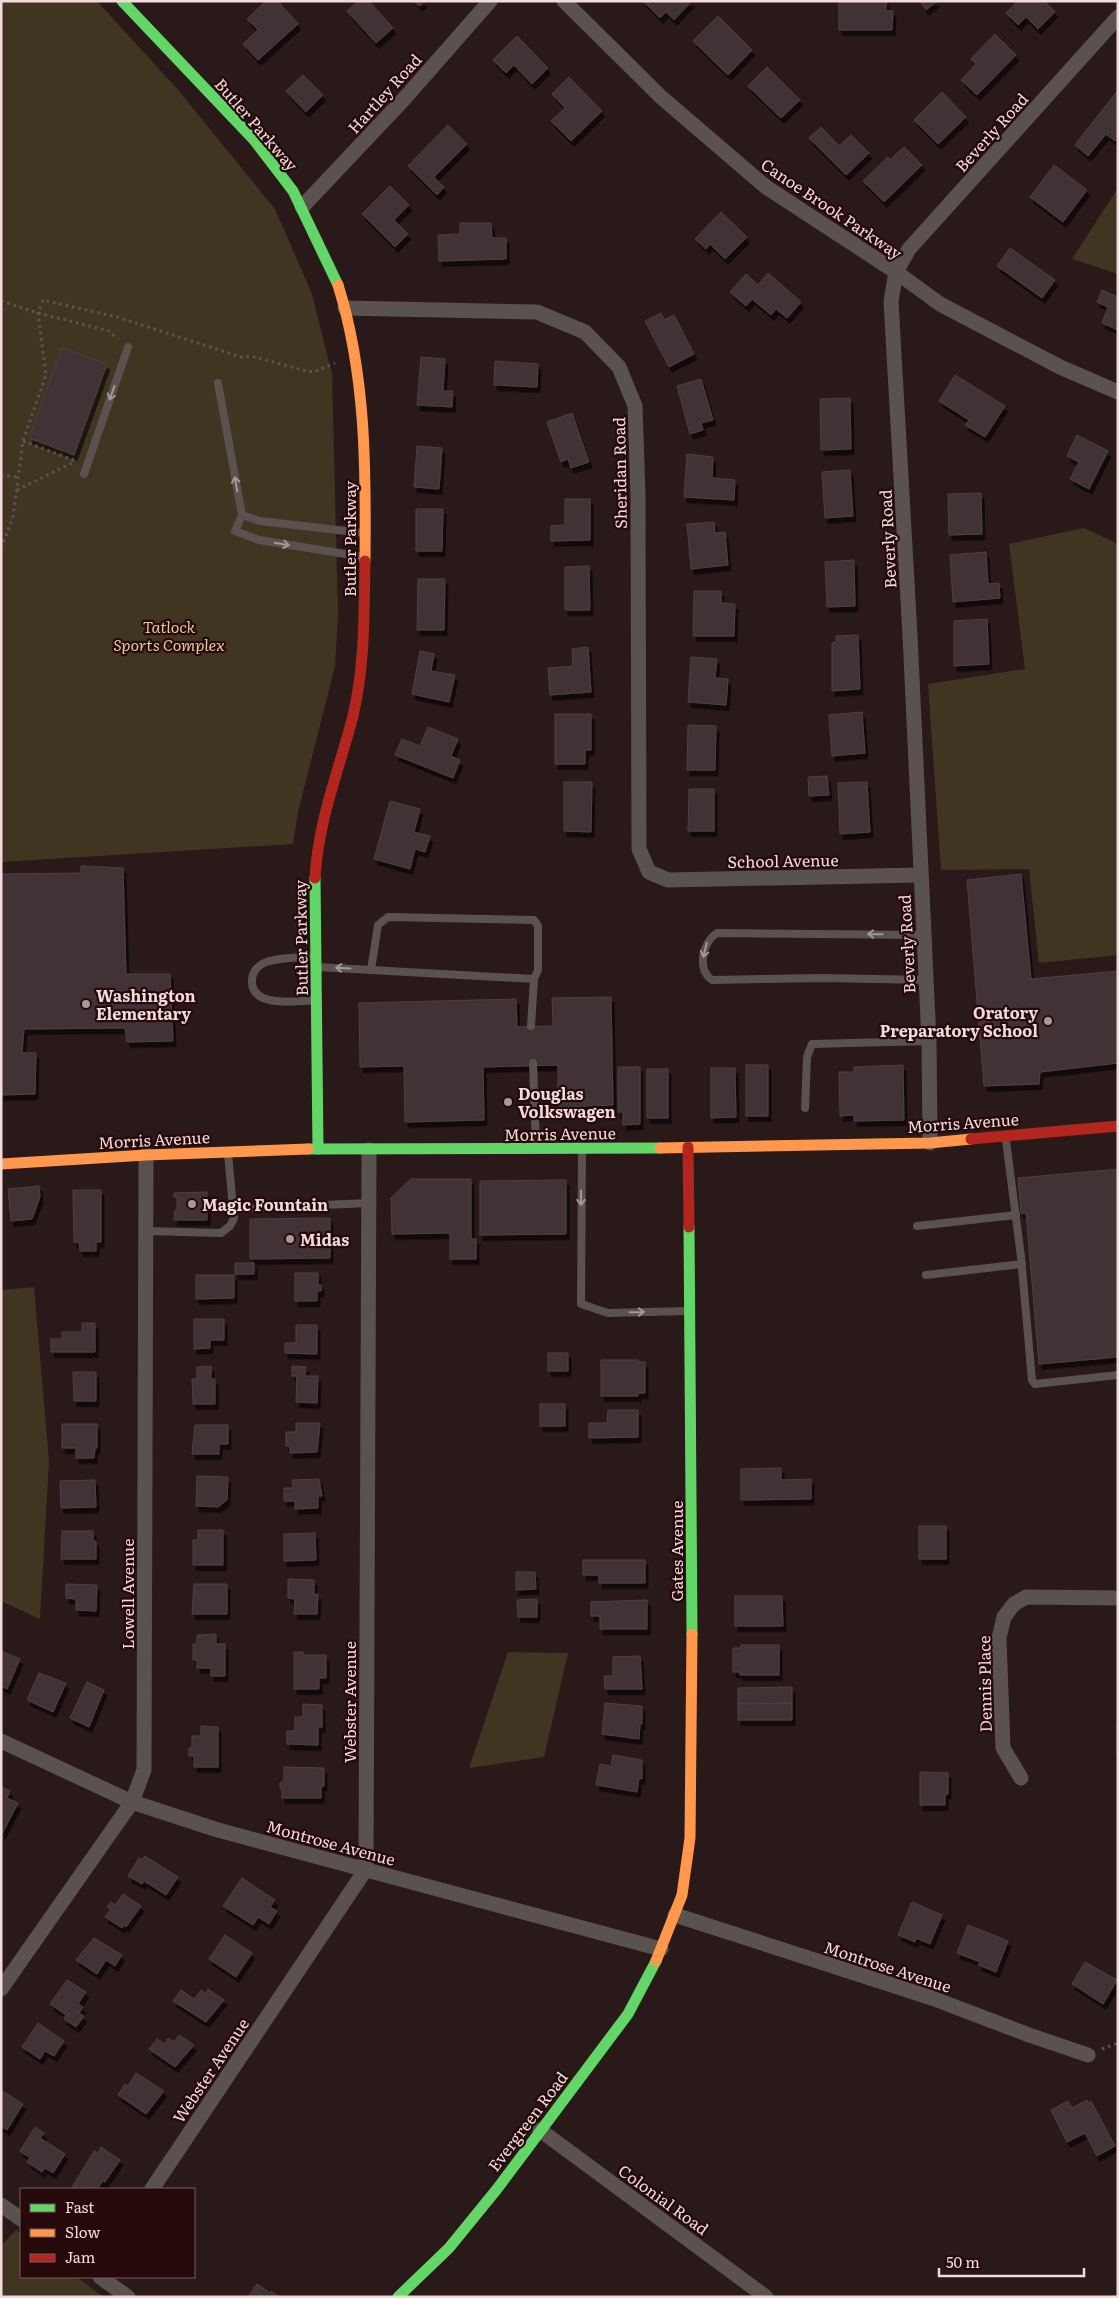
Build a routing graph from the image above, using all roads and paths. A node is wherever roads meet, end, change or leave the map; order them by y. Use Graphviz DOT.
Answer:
graph roads {
  1 [pos="122,1"];
  2 [pos="490,1"];
  3 [pos="564,1"];
  4 [pos="1118,17"];
  5 [pos="302,207"];
  6 [pos="896,272"];
  7 [pos="1,301"];
  8 [pos="345,308"];
  9 [pos="38,313"];
  10 [pos="128,347"];
  11 [pos="335,362"];
  12 [pos="218,383"];
  13 [pos="1118,392"];
  14 [pos="23,441"];
  15 [pos="91,454"];
  16 [pos="76,461"];
  17 [pos="84,474"];
  18 [pos="1,475"];
  19 [pos="18,477"];
  20 [pos="16,491"];
  21 [pos="242,515"];
  22 [pos="366,534"];
  23 [pos="1,548"];
  24 [pos="366,558"];
  25 [pos="649,872"];
  26 [pos="920,874"];
  27 [pos="924,935"];
  28 [pos="315,961"];
  29 [pos="371,970"];
  30 [pos="534,979"];
  31 [pos="926,980"];
  32 [pos="317,1000"];
  33 [pos="531,1026"];
  34 [pos="930,1041"];
  35 [pos="533,1063"];
  36 [pos="805,1108"];
  37 [pos="1118,1126"];
  38 [pos="1006,1135"];
  39 [pos="930,1143"];
  40 [pos="688,1147"];
  41 [pos="318,1149"];
  42 [pos="536,1149"];
  43 [pos="582,1149"];
  44 [pos="370,1150"];
  45 [pos="228,1152"];
  46 [pos="146,1155"];
  47 [pos="1,1164"];
  48 [pos="369,1203"];
  49 [pos="233,1209"];
  50 [pos="1016,1214"];
  51 [pos="917,1226"];
  52 [pos="146,1231"];
  53 [pos="1022,1264"];
  54 [pos="926,1274"];
  55 [pos="691,1311"];
  56 [pos="1118,1374"];
  57 [pos="1118,1598"];
  58 [pos="1,1741"];
  59 [pos="1022,1778"];
  60 [pos="132,1802"];
  61 [pos="366,1869"];
  62 [pos="675,1916"];
  63 [pos="661,1949"];
  64 [pos="1,1989"];
  65 [pos="1088,2055"];
  66 [pos="540,2130"];
  67 [pos="153,2188"];
  68 [pos="1,2205"];
  69 [pos="20,2218"];
  70 [pos="101,2278"];
  71 [pos="128,2297"];
  72 [pos="398,2297"];
  73 [pos="766,2297"];
  1 -- 5 [label="street, Butler Parkway"];
  2 -- 5 [label="street, Hartley Road"];
  3 -- 6 [label="street, Canoe Brook Parkway"];
  4 -- 6 [label="street, Beverly Road"];
  5 -- 8 [label="street, Butler Parkway"];
  6 -- 13 [label="street, Canoe Brook Parkway"];
  6 -- 26 [label="street, Beverly Road"];
  7 -- 9 [label="path"];
  8 -- 22 [label="street, Butler Parkway"];
  8 -- 25 [label="street, Sheridan Road"];
  9 -- 10 [label="path"];
  9 -- 11 [label="path"];
  9 -- 14 [label="path"];
  10 -- 15 [label="lane, one-way"];
  21 -- 12 [label="lane, one-way"];
  14 -- 16 [label="path"];
  14 -- 19 [label="path"];
  15 -- 16 [label="path"];
  15 -- 17 [label="lane"];
  16 -- 20 [label="path"];
  18 -- 19 [label="path"];
  19 -- 20 [label="path"];
  20 -- 23 [label="path"];
  21 -- 22 [label="lane"];
  21 -- 24 [label="lane, one-way"];
  22 -- 24 [label="street, Butler Parkway"];
  24 -- 28 [label="street, Butler Parkway"];
  25 -- 26 [label="street, School Avenue"];
  26 -- 27 [label="street, Beverly Road"];
  27 -- 31 [label="street, Beverly Road"];
  27 -- 31 [label="lane, one-way"];
  29 -- 28 [label="lane, one-way"];
  28 -- 32 [label="street, Butler Parkway"];
  28 -- 32 [label="lane"];
  29 -- 30 [label="lane"];
  29 -- 30 [label="lane"];
  30 -- 33 [label="lane"];
  31 -- 34 [label="street, Beverly Road"];
  32 -- 41 [label="street, Butler Parkway"];
  34 -- 36 [label="lane"];
  34 -- 39 [label="street, Beverly Road"];
  35 -- 42 [label="lane"];
  37 -- 38 [label="street, Morris Avenue"];
  38 -- 39 [label="street, Morris Avenue"];
  38 -- 50 [label="lane"];
  39 -- 40 [label="street, Morris Avenue"];
  40 -- 43 [label="street, Morris Avenue"];
  40 -- 55 [label="street, Gates Avenue"];
  41 -- 44 [label="street, Morris Avenue"];
  41 -- 45 [label="street, Morris Avenue"];
  42 -- 43 [label="street, Morris Avenue"];
  42 -- 44 [label="street, Morris Avenue"];
  43 -- 55 [label="lane, one-way"];
  44 -- 48 [label="street, Webster Avenue"];
  45 -- 46 [label="street, Morris Avenue"];
  45 -- 49 [label="lane"];
  46 -- 47 [label="street, Morris Avenue"];
  46 -- 52 [label="street, Lowell Avenue"];
  48 -- 49 [label="lane"];
  48 -- 61 [label="street, Webster Avenue"];
  49 -- 52 [label="lane"];
  50 -- 51 [label="lane"];
  50 -- 53 [label="lane"];
  52 -- 60 [label="street, Lowell Avenue"];
  53 -- 54 [label="lane"];
  53 -- 56 [label="lane"];
  55 -- 62 [label="street, Gates Avenue"];
  57 -- 59 [label="street, Dennis Place"];
  58 -- 60 [label="street, Montrose Avenue"];
  60 -- 61 [label="street, Montrose Avenue"];
  60 -- 64 [label="street, Lowell Avenue"];
  61 -- 63 [label="street, Montrose Avenue"];
  61 -- 67 [label="street, Webster Avenue"];
  62 -- 63 [label="street, Gates Avenue"];
  62 -- 65 [label="street, Montrose Avenue"];
  63 -- 66 [label="street, Evergreen Road"];
  66 -- 72 [label="street, Evergreen Road"];
  66 -- 73 [label="street, Colonial Road"];
  68 -- 69 [label="street"];
  70 -- 71 [label="street"];
}
